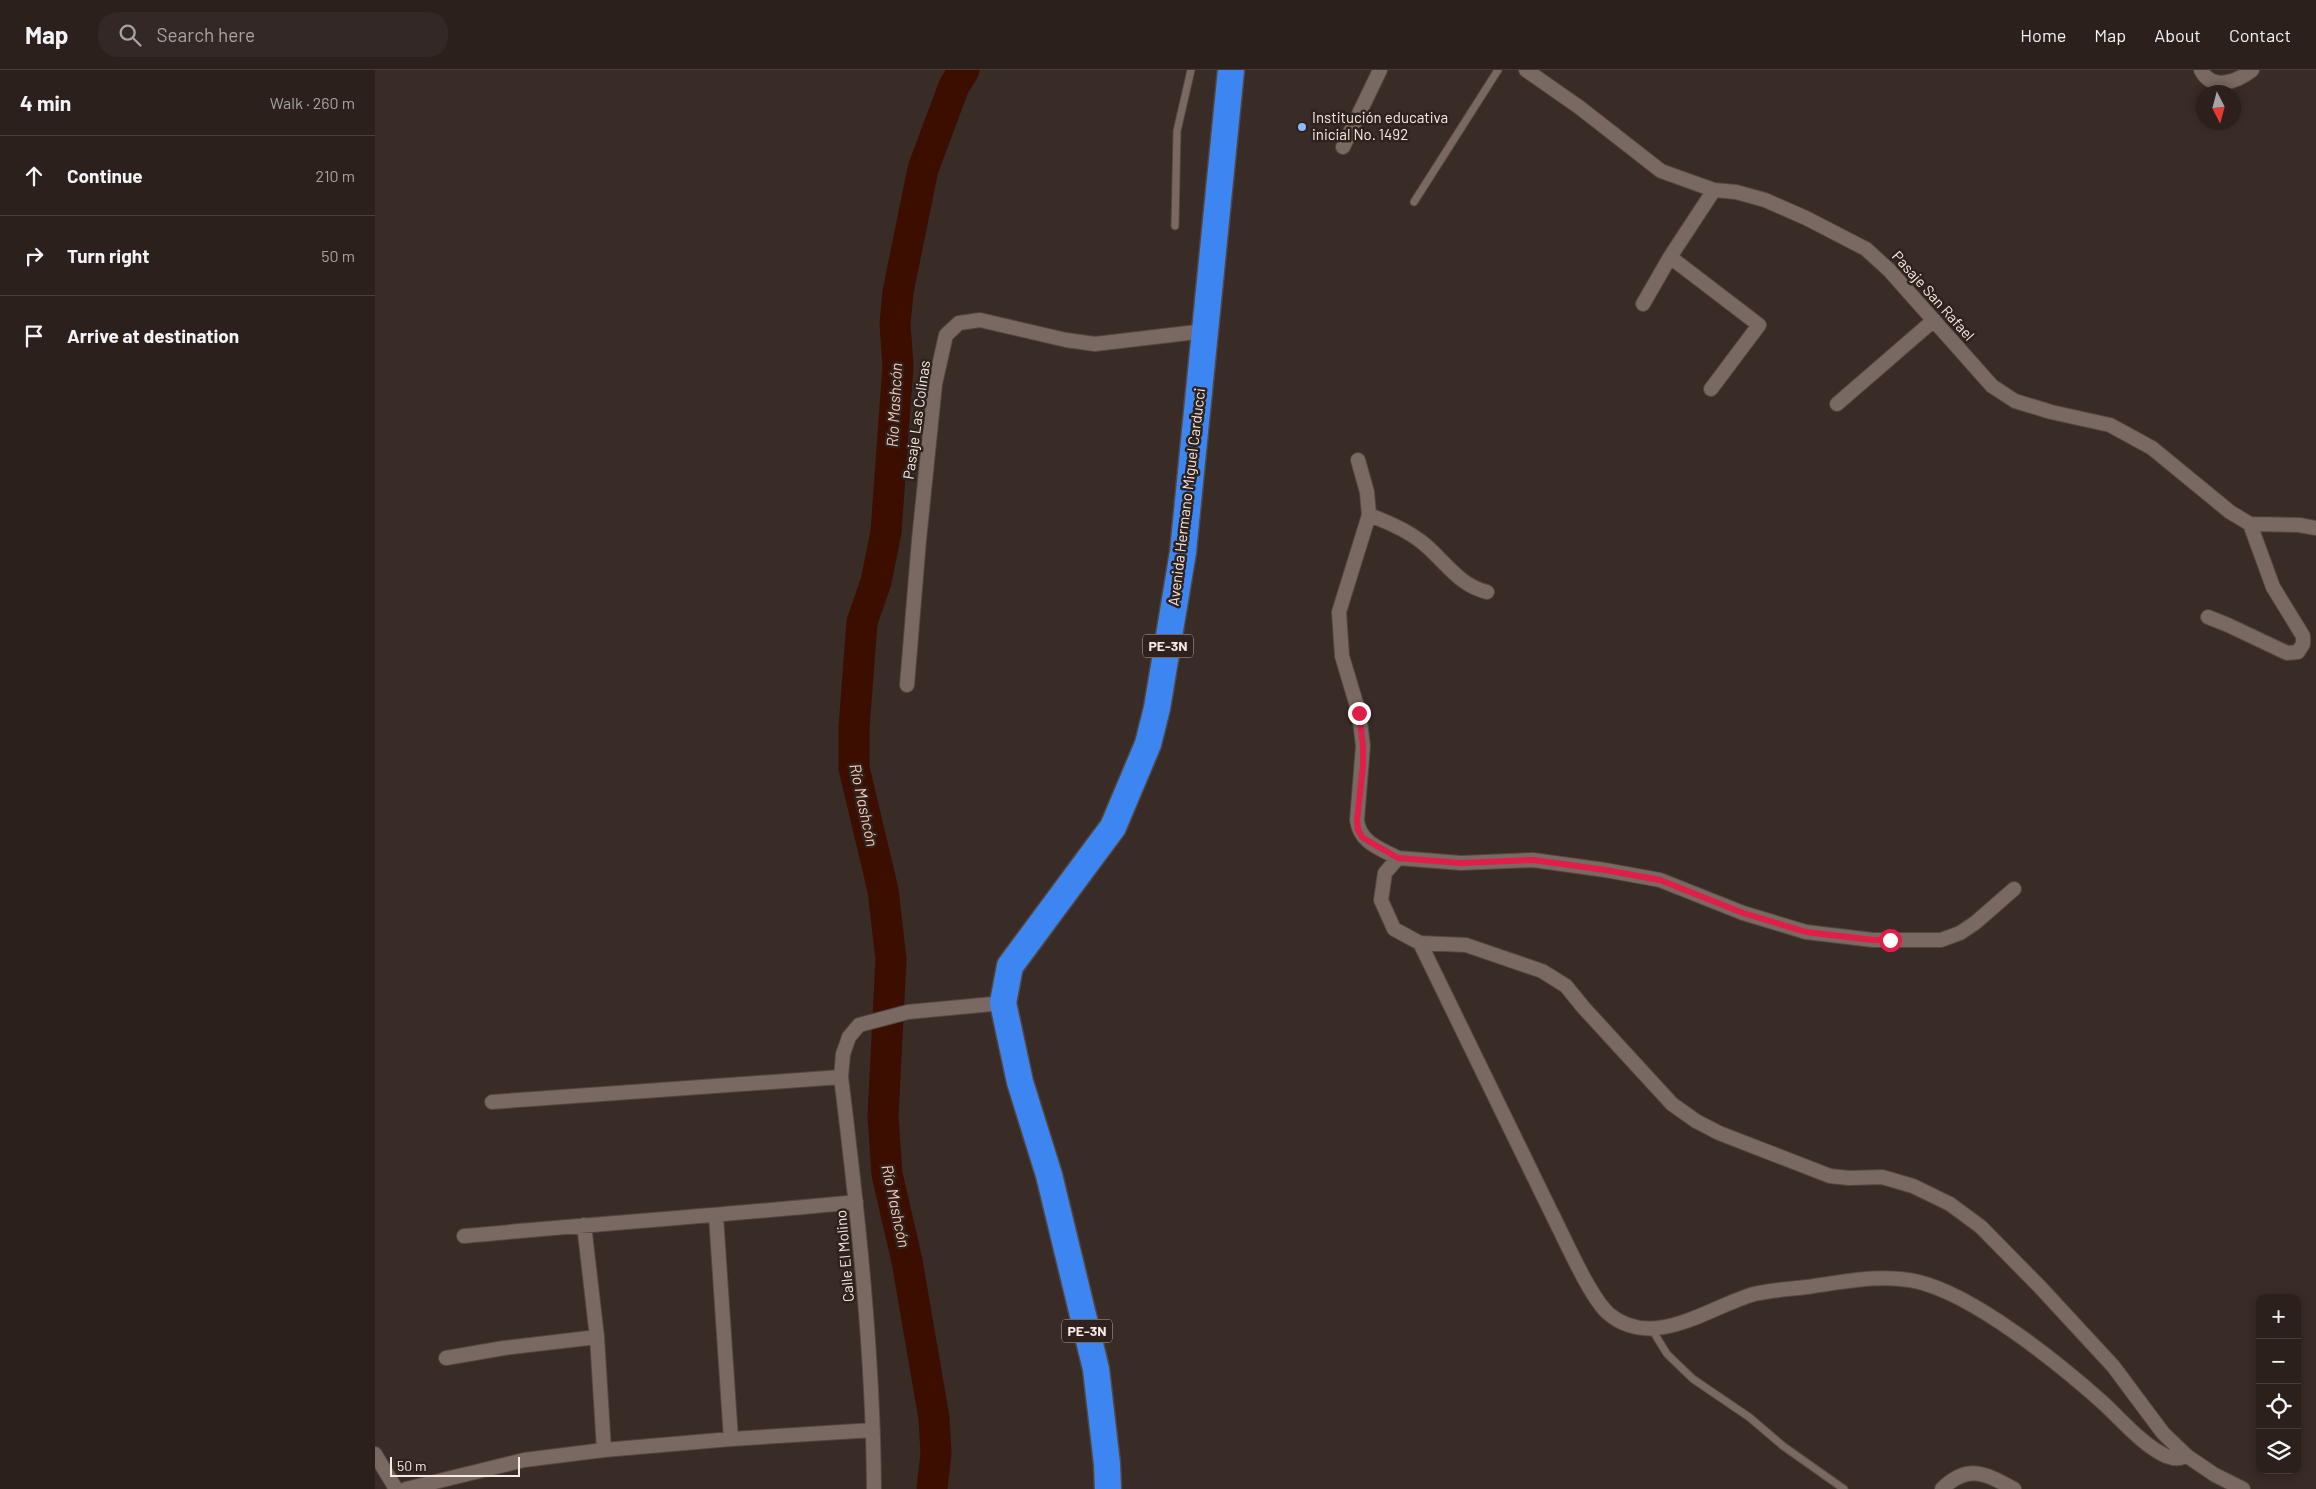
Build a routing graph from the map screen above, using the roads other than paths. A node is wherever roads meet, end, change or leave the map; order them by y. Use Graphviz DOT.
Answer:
graph roads {
  1 [pos="1191,70"];
  2 [pos="1231,70"];
  3 [pos="1380,70"];
  4 [pos="1498,70"];
  5 [pos="1526,70"];
  6 [pos="2201,70"];
  7 [pos="2252,70"];
  8 [pos="1343,147"];
  9 [pos="1714,190"];
  10 [pos="1414,202"];
  11 [pos="1175,226"];
  12 [pos="1670,257"];
  13 [pos="1643,304"];
  14 [pos="1934,320"];
  15 [pos="1205,331"];
  16 [pos="1711,389"];
  17 [pos="1837,404"];
  18 [pos="1358,460"];
  19 [pos="1369,515"];
  20 [pos="2250,524"];
  21 [pos="2316,528"];
  22 [pos="1487,592"];
  23 [pos="2208,617"];
  24 [pos="907,685"];
  25 [pos="1398,858"];
  26 [pos="2014,889"];
  27 [pos="1420,943"];
  28 [pos="1003,1003"];
  29 [pos="841,1077"];
  30 [pos="492,1102"];
  31 [pos="856,1202"];
  32 [pos="716,1216"];
  33 [pos="584,1225"];
  34 [pos="464,1236"];
  35 [pos="1651,1328"];
  36 [pos="597,1337"];
  37 [pos="446,1358"];
  38 [pos="873,1430"];
  39 [pos="731,1439"];
  40 [pos="604,1450"];
  41 [pos="375,1454"];
  42 [pos="2187,1456"];
  43 [pos="396,1489"];
  44 [pos="405,1489"];
  45 [pos="874,1489"];
  46 [pos="1108,1489"];
  47 [pos="1844,1489"];
  48 [pos="1942,1489"];
  49 [pos="2014,1489"];
  50 [pos="2243,1489"];
  1 -- 11 [label="lane"];
  2 -- 15 [label="highway, Avenida Hermano Miguel Carducci / PE-3N"];
  3 -- 8 [label="street"];
  4 -- 10 [label="lane"];
  5 -- 9 [label="street, Pasaje San Rafael"];
  6 -- 7 [label="street"];
  9 -- 12 [label="street"];
  9 -- 14 [label="street, Pasaje San Rafael"];
  12 -- 13 [label="street"];
  12 -- 16 [label="street"];
  14 -- 17 [label="street"];
  14 -- 20 [label="street, Pasaje San Rafael"];
  15 -- 24 [label="street, Pasaje Las Colinas"];
  15 -- 28 [label="highway, Avenida Hermano Miguel Carducci / PE-3N"];
  18 -- 19 [label="street"];
  19 -- 22 [label="street"];
  19 -- 25 [label="street"];
  20 -- 21 [label="street"];
  20 -- 23 [label="street"];
  25 -- 26 [label="street"];
  25 -- 27 [label="street"];
  27 -- 35 [label="street"];
  27 -- 42 [label="street"];
  28 -- 29 [label="street, Calle El Molino"];
  28 -- 46 [label="highway, Avenida Hermano Miguel Carducci / PE-3N"];
  29 -- 30 [label="street"];
  29 -- 31 [label="street, Calle El Molino"];
  31 -- 32 [label="street"];
  31 -- 38 [label="street, Calle El Molino"];
  32 -- 33 [label="street"];
  32 -- 39 [label="street"];
  33 -- 34 [label="street"];
  33 -- 36 [label="street"];
  35 -- 42 [label="street"];
  35 -- 47 [label="lane"];
  36 -- 37 [label="street"];
  36 -- 40 [label="street"];
  38 -- 39 [label="street"];
  38 -- 45 [label="street, Calle El Molino"];
  39 -- 40 [label="street"];
  40 -- 44 [label="street"];
  41 -- 43 [label="street"];
  42 -- 50 [label="street"];
  48 -- 49 [label="street"];
}
